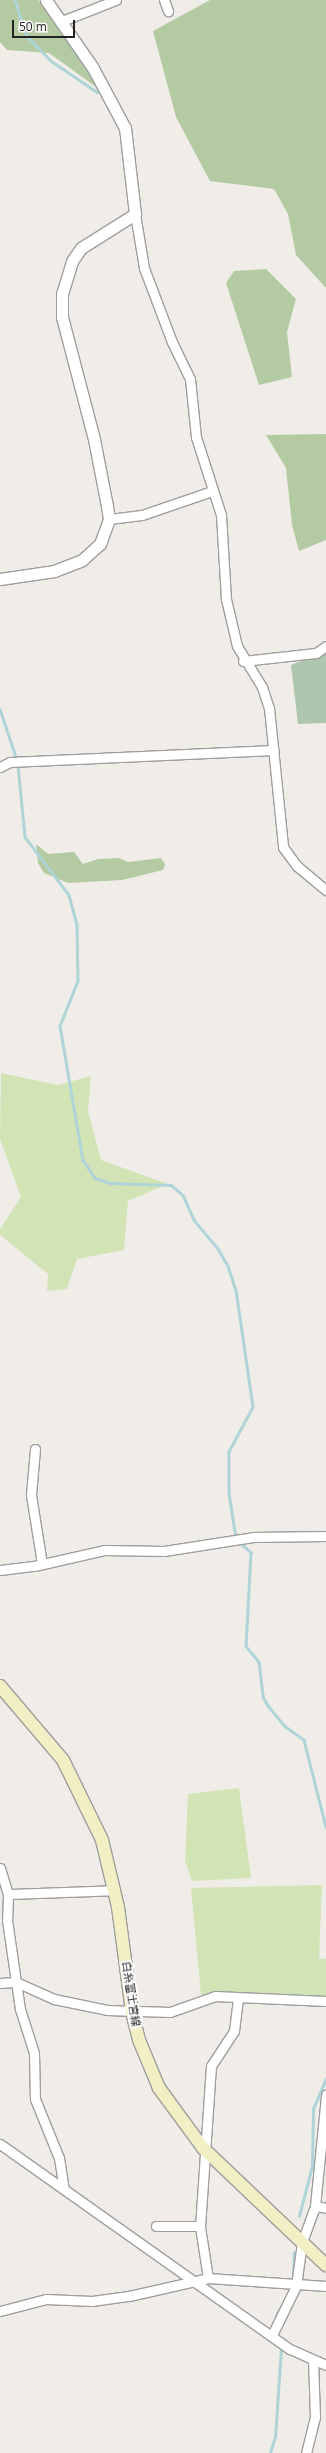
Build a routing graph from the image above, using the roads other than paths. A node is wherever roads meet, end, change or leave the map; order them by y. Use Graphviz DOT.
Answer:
graph roads {
  1 [pos="46,0"];
  2 [pos="116,0"];
  3 [pos="164,0"];
  4 [pos="168,11"];
  5 [pos="62,20"];
  6 [pos="135,214"];
  7 [pos="212,491"];
  8 [pos="109,519"];
  9 [pos="0,579"];
  10 [pos="326,646"];
  11 [pos="243,661"];
  12 [pos="274,750"];
  13 [pos="0,767"];
  14 [pos="326,890"];
  15 [pos="35,1449"];
  16 [pos="326,1536"];
  17 [pos="42,1564"];
  18 [pos="0,1570"];
  19 [pos="0,1686"];
  20 [pos="0,1868"];
  21 [pos="115,1890"];
  22 [pos="8,1894"];
  23 [pos="16,1982"];
  24 [pos="0,1983"];
  25 [pos="238,2000"];
  26 [pos="326,2001"];
  27 [pos="132,2012"];
  28 [pos="326,2095"];
  29 [pos="0,2144"];
  30 [pos="203,2148"];
  31 [pos="64,2189"];
  32 [pos="315,2206"];
  33 [pos="326,2208"];
  34 [pos="156,2226"];
  35 [pos="200,2226"];
  36 [pos="302,2242"];
  37 [pos="326,2265"];
  38 [pos="208,2278"];
  39 [pos="192,2280"];
  40 [pos="296,2286"];
  41 [pos="326,2286"];
  42 [pos="0,2311"];
  43 [pos="272,2335"];
  44 [pos="313,2361"];
  45 [pos="326,2365"];
  46 [pos="306,2453"];
  1 -- 5 [label="street"];
  2 -- 5 [label="street"];
  3 -- 4 [label="street"];
  5 -- 6 [label="street"];
  6 -- 7 [label="street"];
  6 -- 8 [label="street"];
  7 -- 8 [label="street"];
  7 -- 11 [label="street"];
  8 -- 9 [label="street"];
  10 -- 11 [label="street"];
  11 -- 12 [label="street"];
  12 -- 13 [label="street"];
  12 -- 14 [label="street"];
  15 -- 17 [label="street"];
  16 -- 17 [label="street"];
  17 -- 18 [label="street"];
  19 -- 21 [label="main road, 白糸富士宮線"];
  20 -- 22 [label="street"];
  21 -- 22 [label="street"];
  21 -- 27 [label="main road, 白糸富士宮線"];
  22 -- 23 [label="street"];
  23 -- 24 [label="street"];
  23 -- 27 [label="street"];
  23 -- 31 [label="street"];
  25 -- 26 [label="street"];
  25 -- 27 [label="street"];
  25 -- 30 [label="street"];
  27 -- 30 [label="main road, 白糸富士宮線"];
  28 -- 32 [label="street"];
  29 -- 31 [label="street"];
  30 -- 35 [label="street"];
  30 -- 36 [label="main road, 白糸富士宮線"];
  31 -- 39 [label="street"];
  32 -- 33 [label="street"];
  32 -- 36 [label="street"];
  34 -- 35 [label="street"];
  35 -- 38 [label="street"];
  36 -- 37 [label="main road, 白糸富士宮線"];
  36 -- 40 [label="street"];
  38 -- 39 [label="street"];
  38 -- 40 [label="street"];
  39 -- 42 [label="street"];
  39 -- 43 [label="street"];
  40 -- 41 [label="street"];
  40 -- 43 [label="street"];
  43 -- 44 [label="street"];
  44 -- 45 [label="street"];
  44 -- 46 [label="street"];
}
